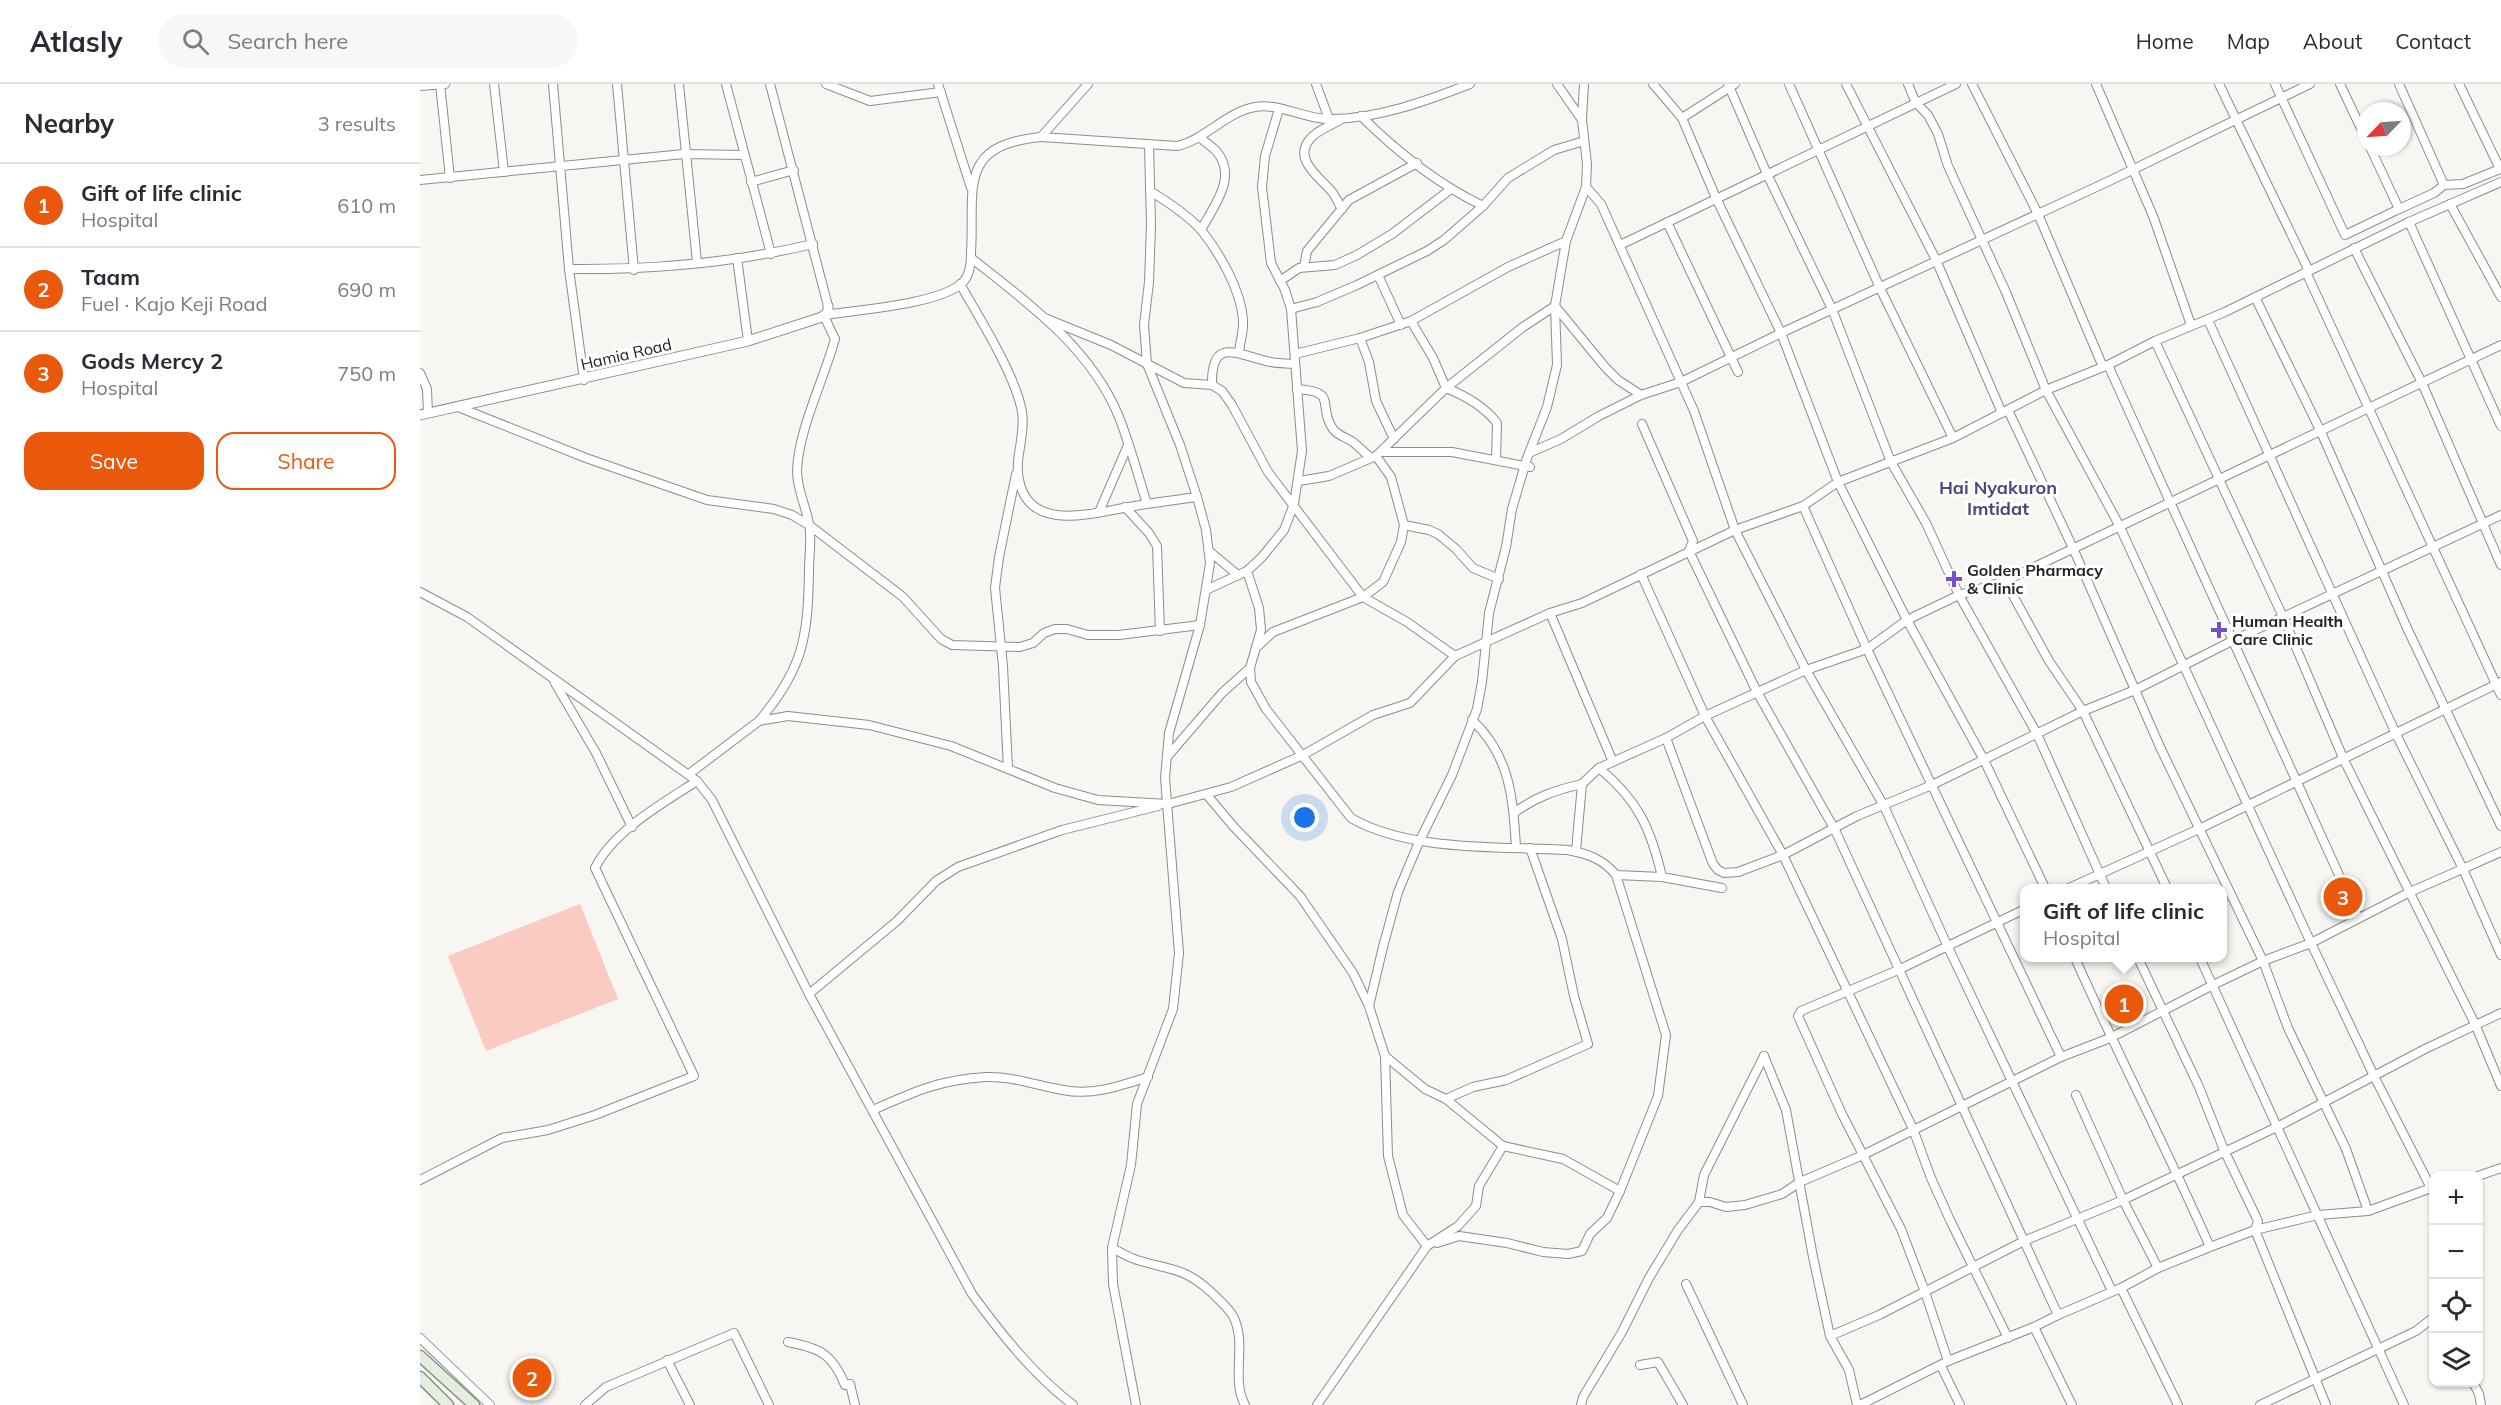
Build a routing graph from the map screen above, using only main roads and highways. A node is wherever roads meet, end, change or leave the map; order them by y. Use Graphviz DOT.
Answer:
graph roads {
  1 [pos="420,1356"];
  2 [pos="420,1377"];
  3 [pos="448,1405"];
  4 [pos="474,1405"];
  1 -- 4 [label="main road"];
  2 -- 3 [label="main road"];
}
